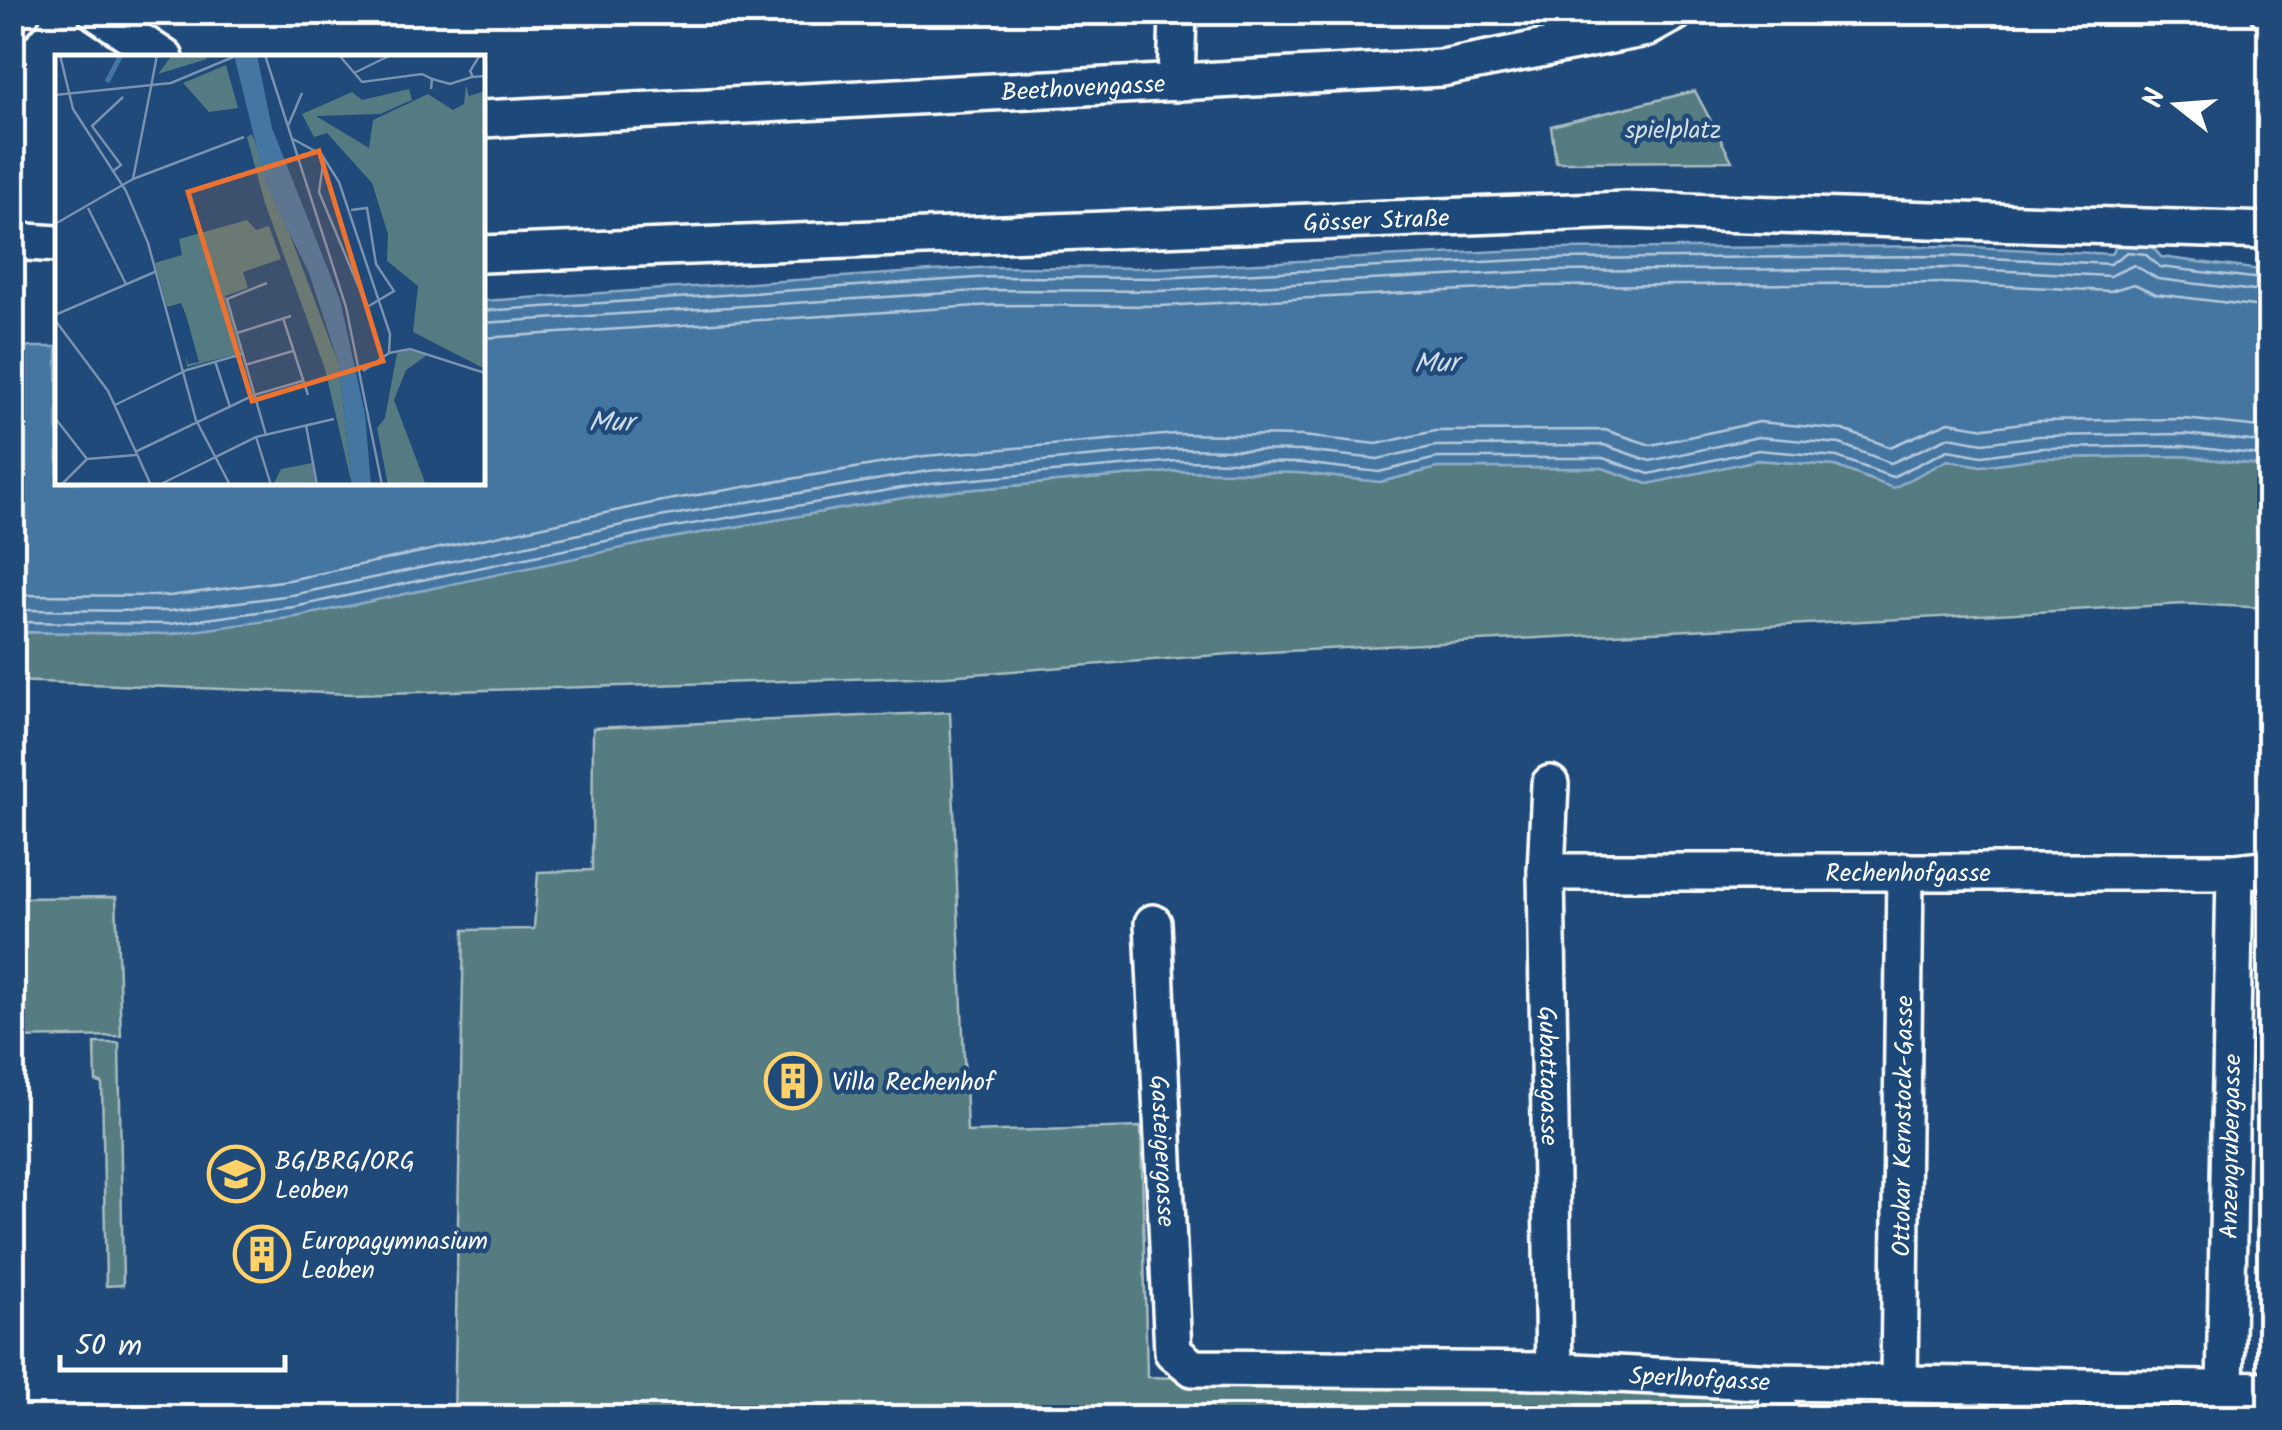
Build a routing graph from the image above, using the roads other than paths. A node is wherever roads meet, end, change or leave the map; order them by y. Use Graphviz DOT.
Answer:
graph roads {
  1 [pos="22,12"];
  2 [pos="96,12"];
  3 [pos="1178,12"];
  4 [pos="1676,12"];
  5 [pos="12,23"];
  6 [pos="161,55"];
  7 [pos="1176,83"];
  8 [pos="485,119"];
  9 [pos="2270,230"];
  10 [pos="12,241"];
  11 [pos="55,244"];
  12 [pos="485,254"];
  13 [pos="1550,784"];
  14 [pos="2252,870"];
  15 [pos="1546,872"];
  16 [pos="1905,872"];
  17 [pos="1153,922"];
  18 [pos="1193,1368"];
  19 [pos="1554,1371"];
  20 [pos="1778,1382"];
  21 [pos="1900,1384"];
  22 [pos="2270,1390"];
  23 [pos="2228,1404"];
  24 [pos="1777,1418"];
  1 -- 5 [label="street"];
  2 -- 6 [label="street"];
  3 -- 7 [label="street"];
  4 -- 7 [label="street, Beethovengasse"];
  7 -- 8 [label="street, Beethovengasse"];
  9 -- 12 [label="street, Gösser Straße"];
  10 -- 11 [label="street"];
  13 -- 15 [label="street, Gubattagasse"];
  14 -- 16 [label="street, Rechenhofgasse"];
  14 -- 23 [label="street, Anzengrubergasse"];
  15 -- 16 [label="street, Rechenhofgasse"];
  15 -- 19 [label="street, Gubattagasse"];
  16 -- 21 [label="street, Ottokar Kernstock-Gasse"];
  17 -- 18 [label="street, Gasteigergasse"];
  18 -- 19 [label="street, Sperlhofgasse"];
  19 -- 20 [label="street, Sperlhofgasse"];
  20 -- 21 [label="street, Sperlhofgasse"];
  20 -- 24 [label="street"];
  21 -- 23 [label="street, Sperlhofgasse"];
  22 -- 23 [label="street, Sperlhofgasse"];
}
